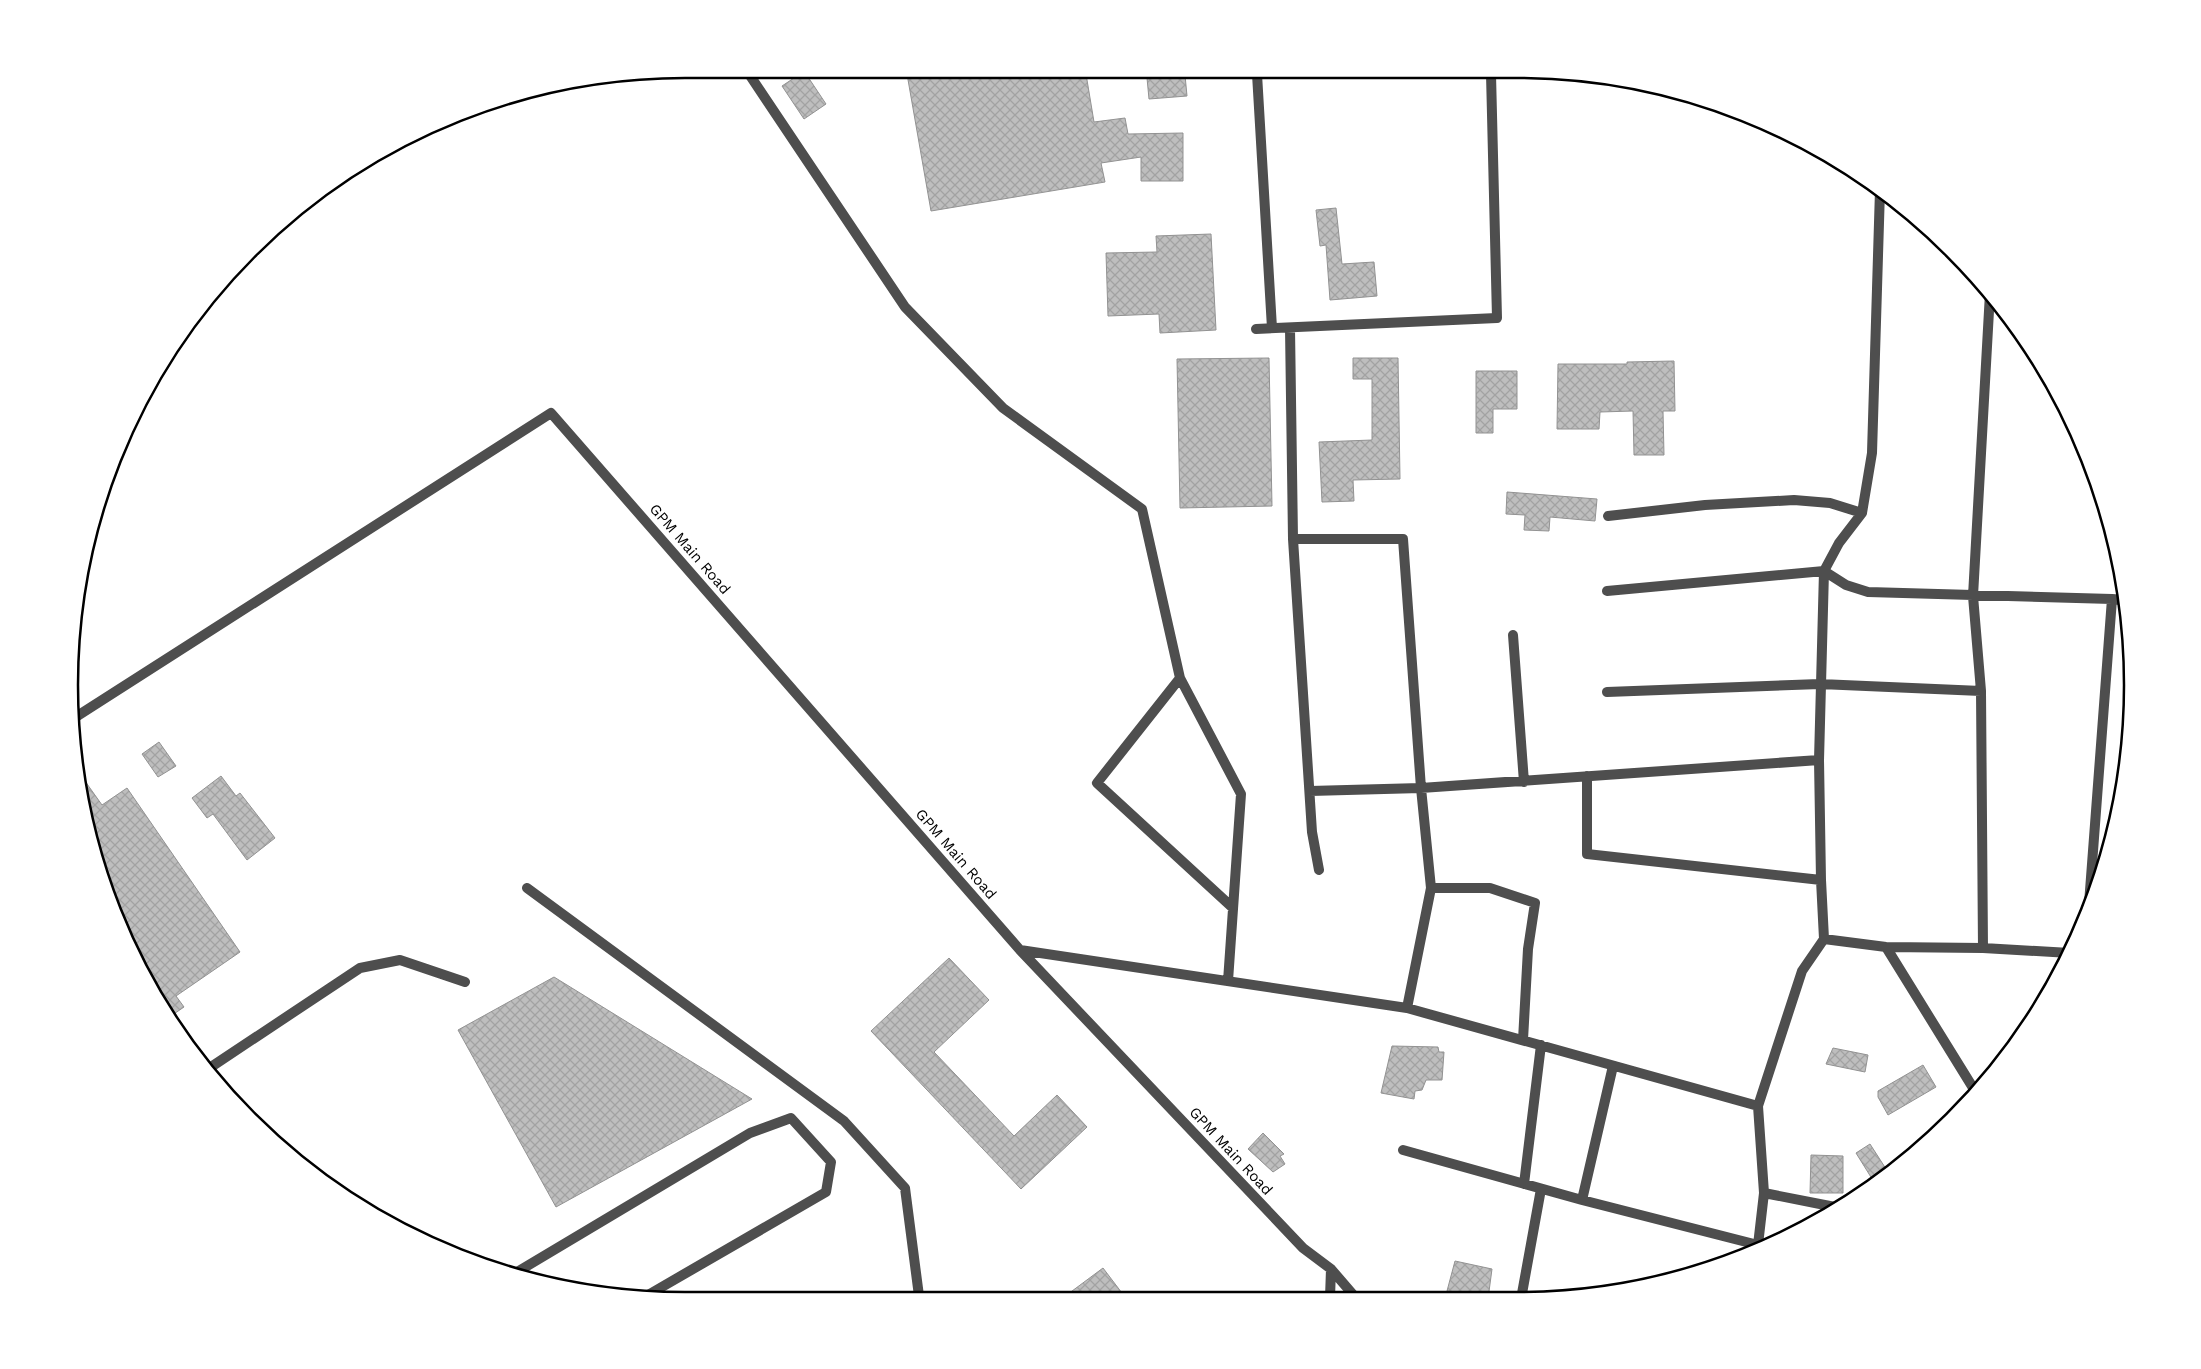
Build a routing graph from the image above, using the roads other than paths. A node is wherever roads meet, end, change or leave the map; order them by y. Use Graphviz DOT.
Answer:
graph roads {
  1 [pos="752,78"];
  2 [pos="1257,78"];
  3 [pos="1491,78"];
  4 [pos="1880,199"];
  5 [pos="1989,304"];
  6 [pos="1272,328"];
  7 [pos="1290,328"];
  8 [pos="1256,329"];
  9 [pos="1862,513"];
  10 [pos="1608,516"];
  11 [pos="1293,539"];
  12 [pos="1824,572"];
  13 [pos="1607,591"];
  14 [pos="1973,596"];
  15 [pos="2112,599"];
  16 [pos="2117,599"];
  17 [pos="1513,635"];
  18 [pos="1180,678"];
  19 [pos="1820,684"];
  20 [pos="1981,691"];
  21 [pos="1607,692"];
  22 [pos="79,715"];
  23 [pos="1819,760"];
  24 [pos="1587,776"];
  25 [pos="1524,782"];
  26 [pos="1421,788"];
  27 [pos="1310,791"];
  28 [pos="1319,870"];
  29 [pos="1820,880"];
  30 [pos="2090,884"];
  31 [pos="527,888"];
  32 [pos="1431,888"];
  33 [pos="1233,908"];
  34 [pos="1824,939"];
  35 [pos="1886,947"];
  36 [pos="1983,948"];
  37 [pos="1020,950"];
  38 [pos="2061,952"];
  39 [pos="1228,981"];
  40 [pos="465,982"];
  41 [pos="1407,1008"];
  42 [pos="1523,1040"];
  43 [pos="1541,1046"];
  44 [pos="1613,1066"];
  45 [pos="213,1067"];
  46 [pos="1972,1086"];
  47 [pos="1758,1106"];
  48 [pos="1403,1150"];
  49 [pos="1524,1184"];
  50 [pos="1541,1188"];
  51 [pos="1764,1193"];
  52 [pos="1582,1200"];
  53 [pos="1827,1205"];
  54 [pos="1758,1241"];
  55 [pos="1752,1244"];
  56 [pos="522,1269"];
  57 [pos="1331,1269"];
  58 [pos="656,1291"];
  59 [pos="918,1292"];
  60 [pos="1330,1292"];
  61 [pos="1351,1292"];
  62 [pos="1522,1292"];
  1 -- 18 [label="street"];
  2 -- 6 [label="street"];
  3 -- 7 [label="street"];
  4 -- 9 [label="street"];
  5 -- 14 [label="street"];
  6 -- 7 [label="street"];
  6 -- 8 [label="street"];
  7 -- 11 [label="street"];
  9 -- 10 [label="street"];
  9 -- 12 [label="street"];
  11 -- 26 [label="street"];
  11 -- 27 [label="street"];
  12 -- 13 [label="street"];
  12 -- 14 [label="street"];
  12 -- 19 [label="street"];
  14 -- 15 [label="street"];
  14 -- 20 [label="street"];
  15 -- 16 [label="street"];
  15 -- 30 [label="street"];
  17 -- 25 [label="street"];
  18 -- 33 [label="street"];
  18 -- 33 [label="street"];
  19 -- 20 [label="street"];
  19 -- 21 [label="street"];
  19 -- 23 [label="street"];
  20 -- 36 [label="street"];
  22 -- 37 [label="street, GPM Main Road"];
  23 -- 24 [label="street"];
  23 -- 29 [label="street"];
  24 -- 25 [label="street"];
  24 -- 29 [label="street"];
  25 -- 26 [label="street"];
  26 -- 27 [label="street"];
  26 -- 32 [label="street"];
  27 -- 28 [label="street"];
  29 -- 34 [label="street"];
  31 -- 59 [label="street"];
  32 -- 41 [label="street"];
  32 -- 42 [label="street"];
  33 -- 39 [label="street"];
  34 -- 35 [label="street"];
  34 -- 47 [label="street"];
  35 -- 36 [label="street"];
  35 -- 46 [label="street"];
  36 -- 38 [label="street"];
  37 -- 39 [label="street"];
  37 -- 57 [label="street, GPM Main Road"];
  39 -- 41 [label="street"];
  40 -- 45 [label="street"];
  41 -- 42 [label="street"];
  42 -- 43 [label="street"];
  43 -- 44 [label="street"];
  43 -- 49 [label="street"];
  44 -- 47 [label="street"];
  44 -- 52 [label="street"];
  47 -- 51 [label="street"];
  48 -- 49 [label="street"];
  49 -- 50 [label="street"];
  50 -- 52 [label="street"];
  50 -- 62 [label="street"];
  51 -- 53 [label="street"];
  51 -- 54 [label="street"];
  52 -- 55 [label="street"];
  56 -- 58 [label="street"];
  57 -- 60 [label="street"];
  57 -- 61 [label="street, GPM Main Road"];
}
